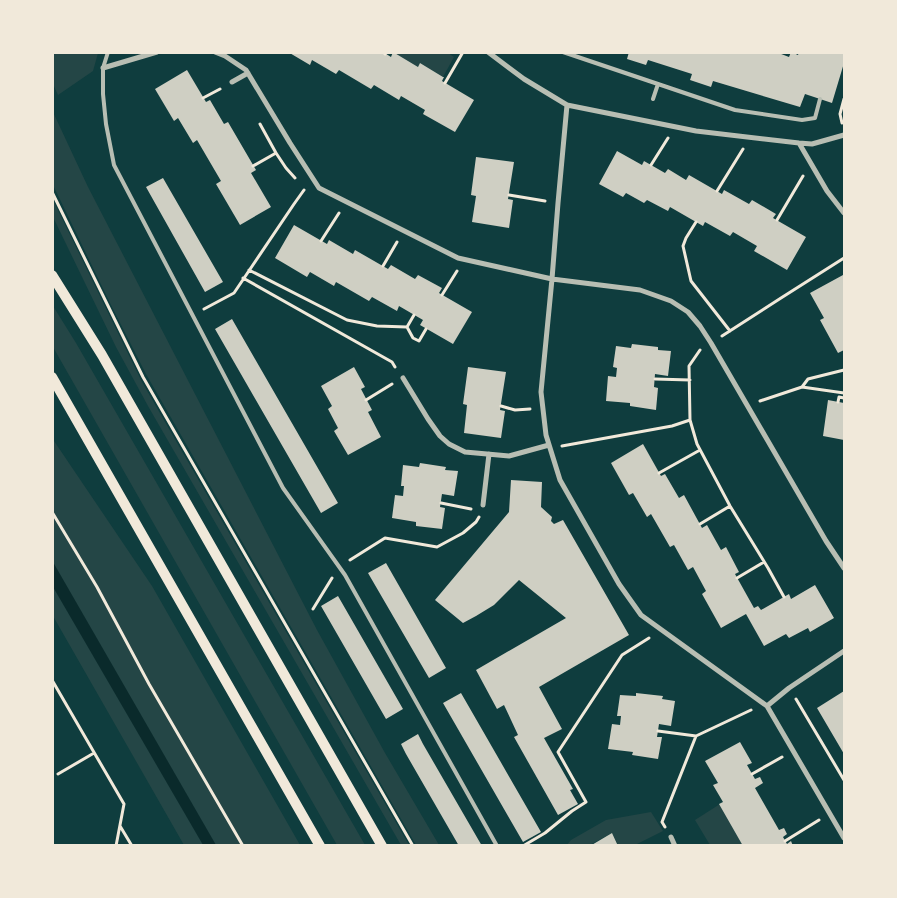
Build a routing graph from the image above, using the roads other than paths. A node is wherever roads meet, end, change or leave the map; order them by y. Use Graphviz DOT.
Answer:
graph roads {
  1 [pos="108,52"];
  2 [pos="158,52"];
  3 [pos="215,52"];
  4 [pos="488,52"];
  5 [pos="563,52"];
  6 [pos="103,68"];
  7 [pos="248,73"];
  8 [pos="232,82"];
  9 [pos="658,84"];
  10 [pos="653,99"];
  11 [pos="820,99"];
  12 [pos="567,105"];
  13 [pos="844,135"];
  14 [pos="799,143"];
  15 [pos="844,213"];
  16 [pos="52,275"];
  17 [pos="552,279"];
  18 [pos="52,377"];
  19 [pos="403,378"];
  20 [pos="549,444"];
  21 [pos="489,454"];
  22 [pos="483,505"];
  23 [pos="844,568"];
  24 [pos="844,651"];
  25 [pos="767,706"];
  26 [pos="671,837"];
  27 [pos="844,838"];
  28 [pos="320,846"];
  29 [pos="382,846"];
  30 [pos="497,846"];
  31 [pos="675,846"];
  1 -- 6 [label="lane"];
  2 -- 6 [label="street"];
  3 -- 7 [label="street"];
  4 -- 12 [label="street"];
  5 -- 9 [label="lane"];
  6 -- 30 [label="lane"];
  7 -- 8 [label="street"];
  7 -- 17 [label="street"];
  9 -- 10 [label="lane"];
  9 -- 11 [label="lane"];
  12 -- 14 [label="street"];
  12 -- 17 [label="street"];
  13 -- 14 [label="street"];
  14 -- 15 [label="street"];
  16 -- 29 [label="main road"];
  17 -- 20 [label="street"];
  17 -- 23 [label="street"];
  18 -- 28 [label="main road"];
  19 -- 21 [label="street"];
  20 -- 21 [label="street"];
  20 -- 25 [label="street"];
  21 -- 22 [label="street"];
  24 -- 25 [label="street"];
  25 -- 27 [label="street"];
  26 -- 31 [label="street"];
}
